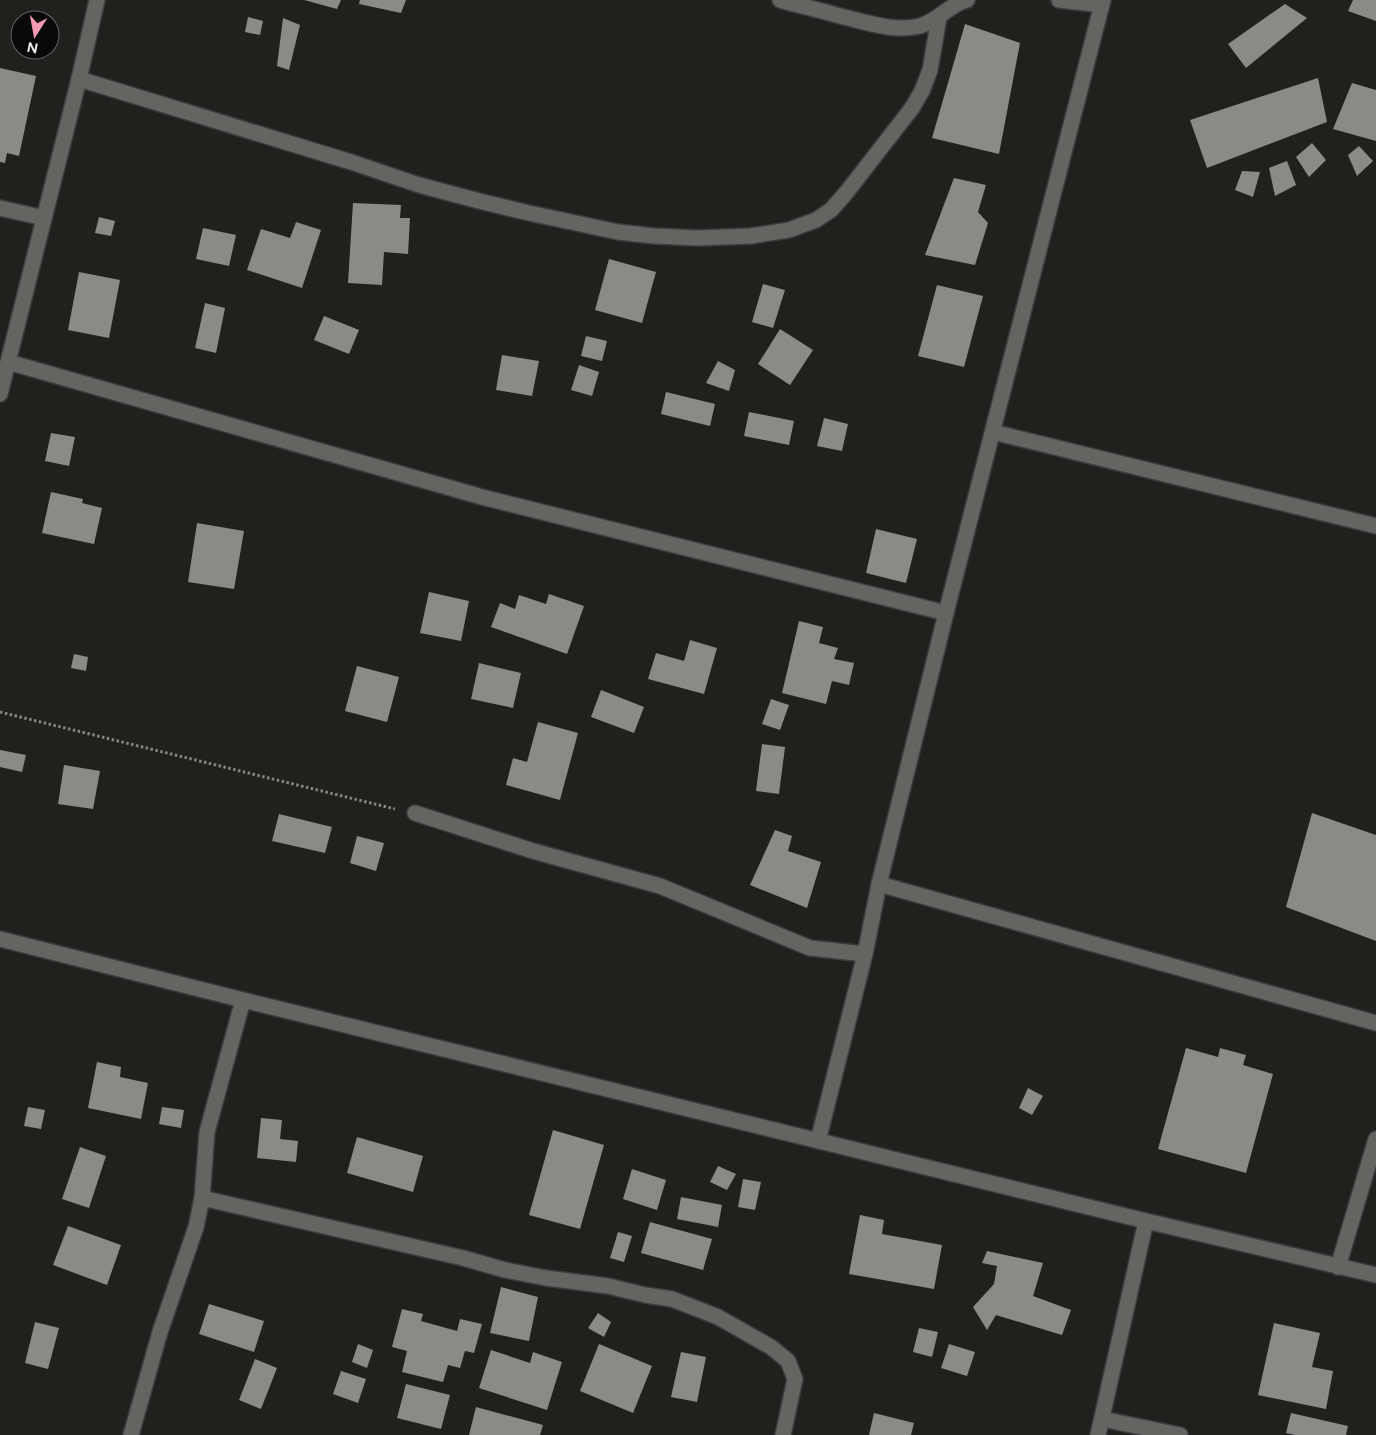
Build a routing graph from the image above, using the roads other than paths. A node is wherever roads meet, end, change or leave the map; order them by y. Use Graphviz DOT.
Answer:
graph roads {
  1 [pos="97,0"];
  2 [pos="780,0"];
  3 [pos="963,0"];
  4 [pos="1059,0"];
  5 [pos="1102,3"];
  6 [pos="939,18"];
  7 [pos="79,79"];
  8 [pos="0,208"];
  9 [pos="44,218"];
  10 [pos="8,362"];
  11 [pos="0,394"];
  12 [pos="993,432"];
  13 [pos="1376,526"];
  14 [pos="946,613"];
  15 [pos="415,813"];
  16 [pos="879,884"];
  17 [pos="0,939"];
  18 [pos="865,954"];
  19 [pos="243,1000"];
  20 [pos="1376,1023"];
  21 [pos="1376,1139"];
  22 [pos="818,1141"];
  23 [pos="202,1198"];
  24 [pos="1146,1221"];
  25 [pos="1338,1267"];
  26 [pos="1376,1276"];
  27 [pos="1102,1419"];
  28 [pos="131,1435"];
  29 [pos="783,1435"];
  30 [pos="1098,1435"];
  31 [pos="1180,1435"];
  1 -- 7 [label="street"];
  2 -- 6 [label="street"];
  3 -- 6 [label="street"];
  4 -- 5 [label="street"];
  5 -- 12 [label="street"];
  6 -- 7 [label="street"];
  7 -- 9 [label="street"];
  8 -- 9 [label="street"];
  9 -- 10 [label="street"];
  10 -- 11 [label="street"];
  10 -- 14 [label="street"];
  12 -- 13 [label="street"];
  12 -- 14 [label="street"];
  14 -- 16 [label="street"];
  15 -- 18 [label="street"];
  16 -- 18 [label="street"];
  16 -- 20 [label="street"];
  17 -- 19 [label="street"];
  18 -- 22 [label="street"];
  19 -- 22 [label="street"];
  19 -- 23 [label="street"];
  21 -- 25 [label="street"];
  22 -- 24 [label="street"];
  23 -- 28 [label="street"];
  23 -- 29 [label="street"];
  24 -- 25 [label="street"];
  24 -- 27 [label="street"];
  25 -- 26 [label="street"];
  27 -- 30 [label="street"];
  27 -- 31 [label="street"];
}
